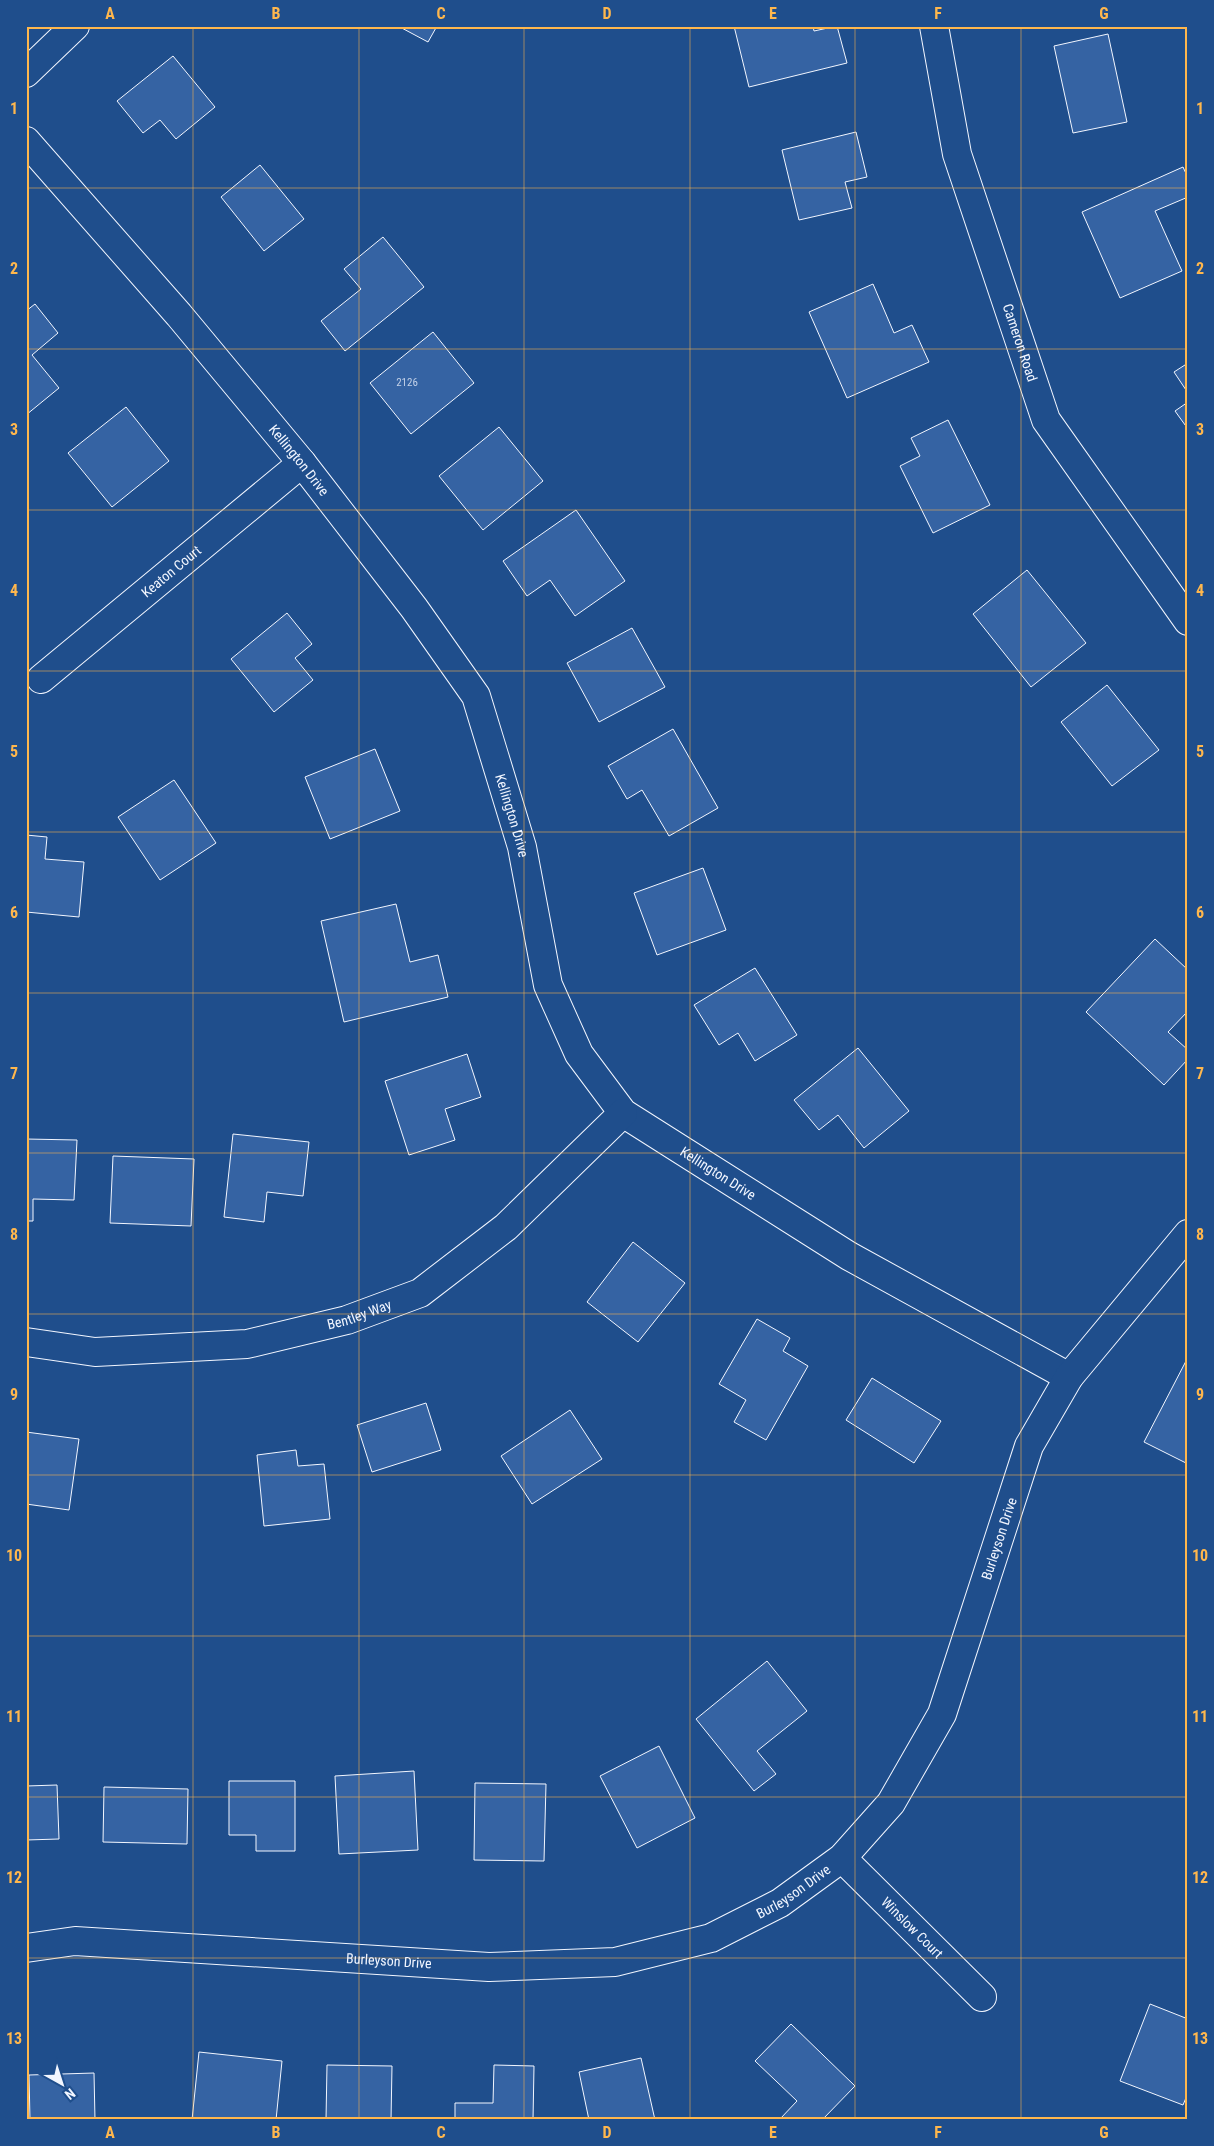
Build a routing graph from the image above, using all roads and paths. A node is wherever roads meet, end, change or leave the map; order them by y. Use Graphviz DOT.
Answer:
graph roads {
  1 [pos="75,26"];
  2 [pos="934,26"];
  3 [pos="26,73"];
  4 [pos="26,141"];
  5 [pos="302,463"];
  6 [pos="1188,621"];
  7 [pos="41,679"];
  8 [pos="623,1113"];
  9 [pos="1188,1234"];
  10 [pos="26,1342"];
  11 [pos="1068,1377"];
  12 [pos="842,1858"];
  13 [pos="26,1948"];
  14 [pos="982,1997"];
  1 -- 3 [label="street"];
  2 -- 6 [label="street, Cameron Road"];
  4 -- 5 [label="street, Kellington Drive"];
  5 -- 7 [label="street, Keaton Court"];
  5 -- 8 [label="street, Kellington Drive"];
  8 -- 10 [label="street, Bentley Way"];
  8 -- 11 [label="street, Kellington Drive"];
  9 -- 11 [label="street, Burleyson Drive"];
  11 -- 12 [label="street, Burleyson Drive"];
  12 -- 13 [label="street, Burleyson Drive"];
  12 -- 14 [label="street, Winslow Court"];
}
